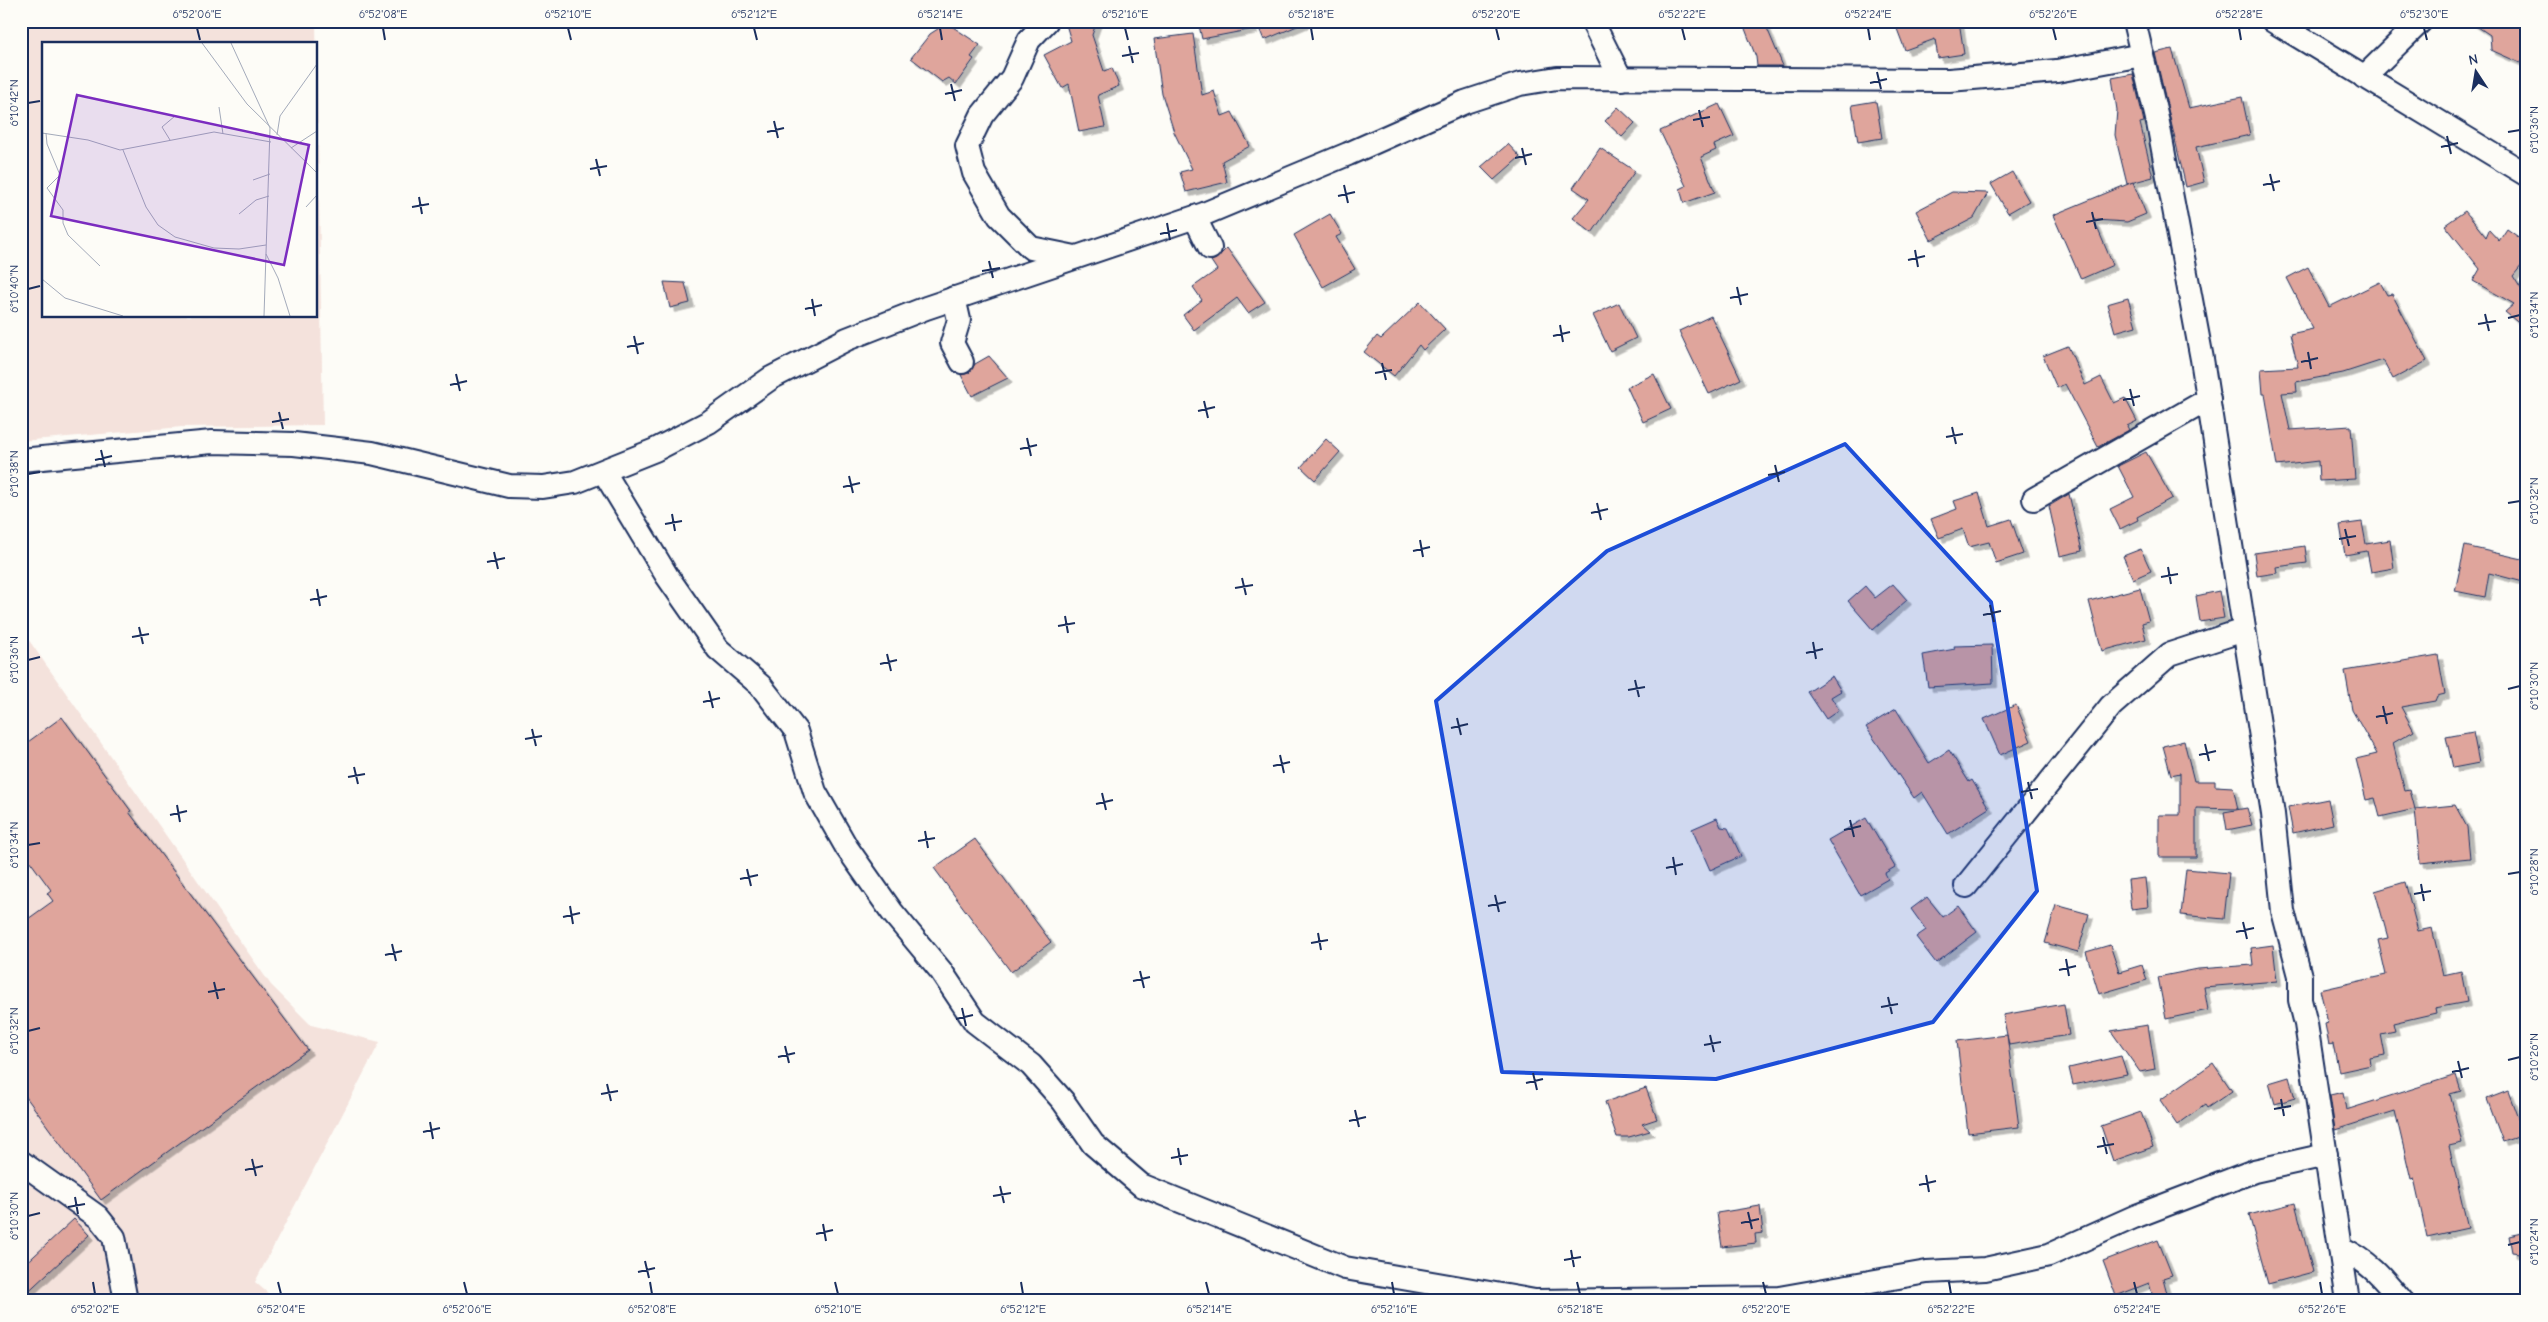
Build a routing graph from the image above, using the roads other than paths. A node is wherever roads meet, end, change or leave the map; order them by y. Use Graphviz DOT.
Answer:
graph roads {
  1 [pos="1047,21"];
  2 [pos="1592,21"];
  3 [pos="2134,21"];
  4 [pos="2273,21"];
  5 [pos="2421,21"];
  6 [pos="2142,55"];
  7 [pos="2364,76"];
  8 [pos="1621,79"];
  9 [pos="2527,175"];
  10 [pos="1195,218"];
  11 [pos="1210,248"];
  12 [pos="1076,258"];
  13 [pos="954,298"];
  14 [pos="962,362"];
  15 [pos="2209,399"];
  16 [pos="21,460"];
  17 [pos="604,472"];
  18 [pos="2034,498"];
  19 [pos="2244,630"];
  20 [pos="1966,886"];
  21 [pos="2326,1155"];
  22 [pos="21,1162"];
  23 [pos="2341,1248"];
  24 [pos="126,1301"];
  25 [pos="2348,1301"];
  26 [pos="2402,1301"];
  1 -- 12 [label="street"];
  2 -- 8 [label="street"];
  3 -- 6 [label="street"];
  4 -- 7 [label="street"];
  5 -- 7 [label="street"];
  6 -- 8 [label="street"];
  6 -- 15 [label="street"];
  7 -- 9 [label="street"];
  8 -- 10 [label="street"];
  10 -- 11 [label="street"];
  10 -- 12 [label="street"];
  12 -- 13 [label="street"];
  13 -- 14 [label="street"];
  13 -- 17 [label="street"];
  15 -- 18 [label="street"];
  15 -- 19 [label="street"];
  16 -- 17 [label="street"];
  17 -- 21 [label="street"];
  19 -- 20 [label="street"];
  19 -- 21 [label="street"];
  21 -- 23 [label="street"];
  22 -- 24 [label="street"];
  23 -- 25 [label="street"];
  23 -- 26 [label="street"];
}
